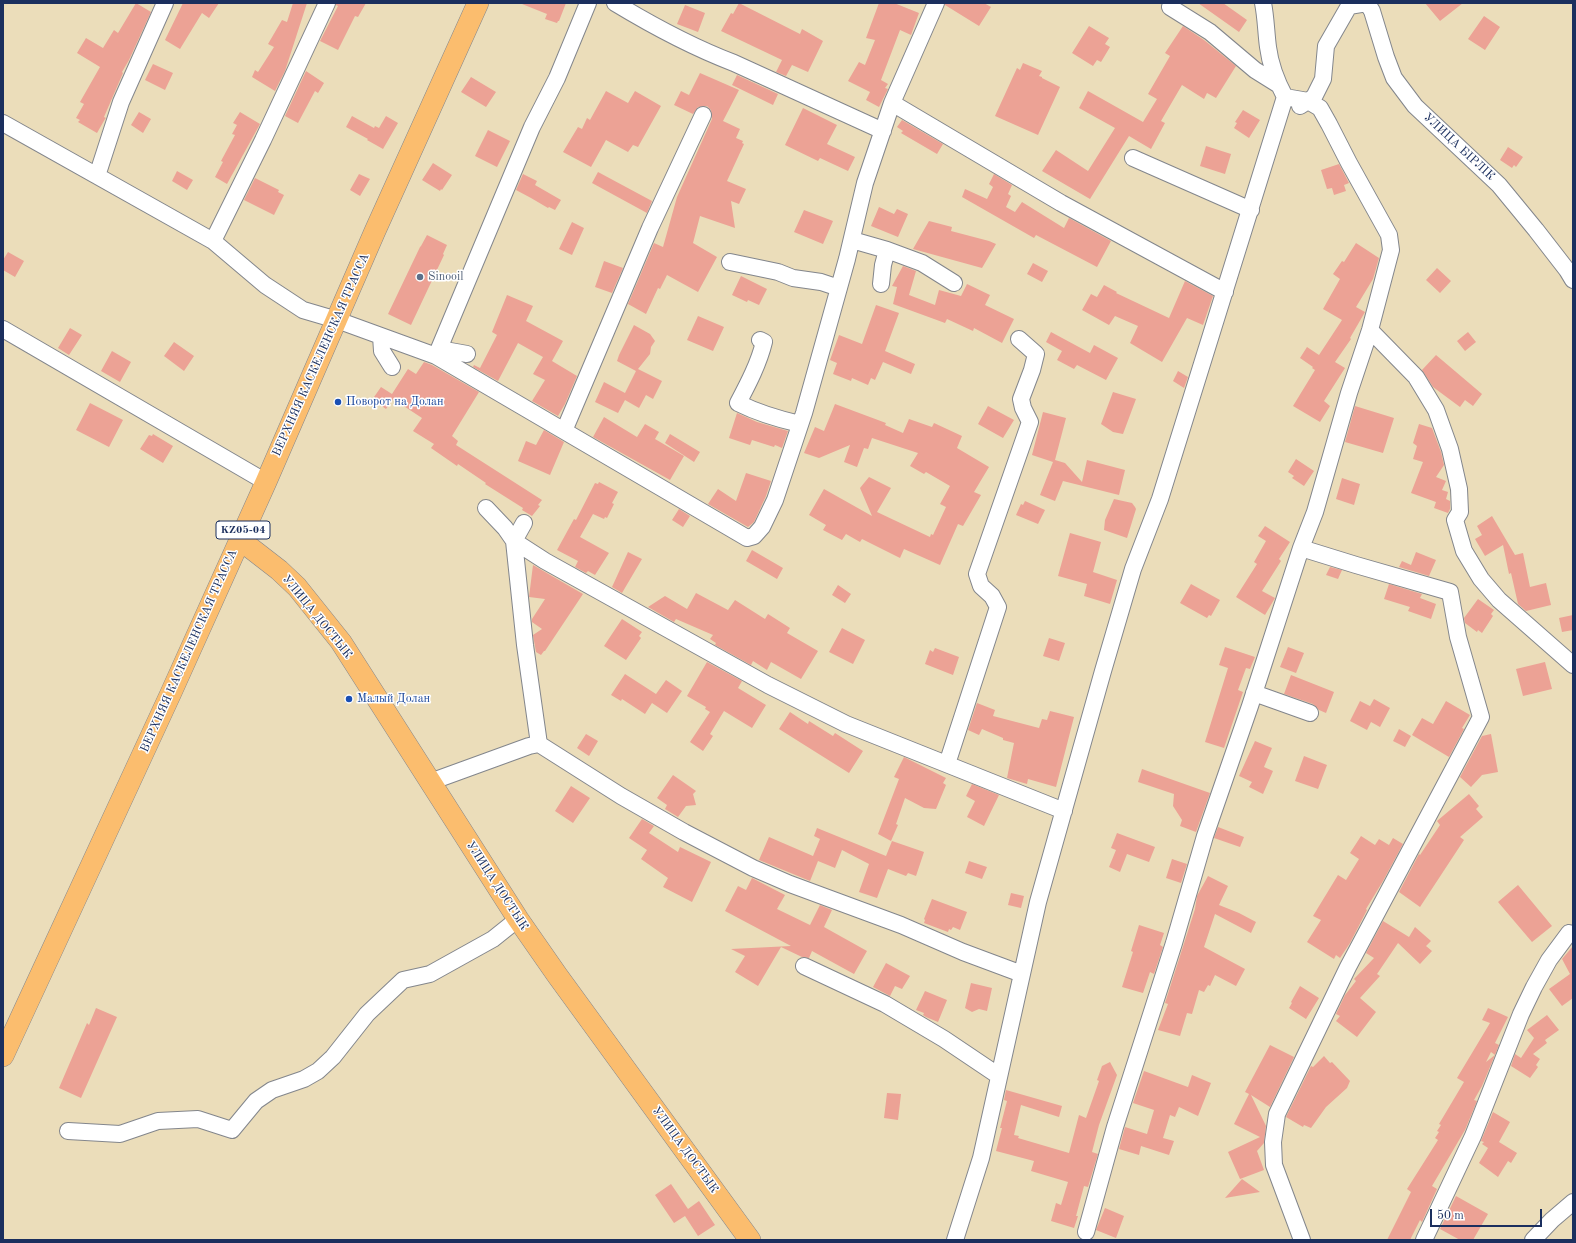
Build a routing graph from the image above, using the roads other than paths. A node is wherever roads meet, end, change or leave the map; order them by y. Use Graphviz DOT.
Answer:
graph roads {
  1 [pos="165,3"];
  2 [pos="327,3"];
  3 [pos="478,3"];
  4 [pos="588,3"];
  5 [pos="615,3"];
  6 [pos="936,3"];
  7 [pos="1263,3"];
  8 [pos="1367,3"];
  9 [pos="1348,4"];
  10 [pos="1170,7"];
  11 [pos="1282,91"];
  12 [pos="1308,101"];
  13 [pos="892,103"];
  14 [pos="703,115"];
  15 [pos="1279,118"];
  16 [pos="3,123"];
  17 [pos="883,131"];
  18 [pos="1133,158"];
  19 [pos="97,176"];
  20 [pos="1251,210"];
  21 [pos="852,240"];
  22 [pos="213,241"];
  23 [pos="888,250"];
  24 [pos="730,262"];
  25 [pos="1573,280"];
  26 [pos="954,283"];
  27 [pos="881,284"];
  28 [pos="839,288"];
  29 [pos="1225,292"];
  30 [pos="337,320"];
  31 [pos="3,329"];
  32 [pos="1370,330"];
  33 [pos="381,336"];
  34 [pos="1019,339"];
  35 [pos="760,340"];
  36 [pos="437,352"];
  37 [pos="467,354"];
  38 [pos="392,367"];
  39 [pos="800,424"];
  40 [pos="564,431"];
  41 [pos="266,482"];
  42 [pos="486,508"];
  43 [pos="524,523"];
  44 [pos="239,539"];
  45 [pos="514,541"];
  46 [pos="1301,548"];
  47 [pos="1572,664"];
  48 [pos="1254,693"];
  49 [pos="1310,713"];
  50 [pos="539,744"];
  51 [pos="947,764"];
  52 [pos="430,782"];
  53 [pos="1064,812"];
  54 [pos="518,919"];
  55 [pos="1568,933"];
  56 [pos="804,966"];
  57 [pos="1022,974"];
  58 [pos="3,1056"];
  59 [pos="999,1076"];
  60 [pos="68,1131"];
  61 [pos="1573,1202"];
  62 [pos="1086,1232"];
  63 [pos="750,1240"];
  64 [pos="954,1240"];
  65 [pos="1302,1240"];
  66 [pos="1424,1240"];
  67 [pos="1533,1240"];
  1 -- 19 [label="street"];
  2 -- 22 [label="street"];
  3 -- 30 [label="main road, ВЕРХНЯЯ КАСКЕЛЕНСКАЯ ТРАССА / KZ05-04"];
  4 -- 36 [label="street"];
  5 -- 17 [label="street"];
  6 -- 13 [label="street"];
  7 -- 11 [label="street"];
  8 -- 9 [label="street"];
  8 -- 25 [label="street, УЛИЦА БІРЛІК"];
  9 -- 12 [label="street"];
  10 -- 11 [label="street"];
  11 -- 12 [label="street"];
  11 -- 15 [label="street"];
  12 -- 15 [label="street"];
  12 -- 32 [label="street"];
  13 -- 17 [label="street"];
  13 -- 29 [label="street"];
  14 -- 40 [label="street"];
  15 -- 20 [label="street"];
  16 -- 19 [label="street"];
  17 -- 21 [label="street"];
  18 -- 20 [label="street"];
  19 -- 22 [label="street"];
  20 -- 29 [label="street"];
  21 -- 23 [label="street"];
  21 -- 28 [label="street"];
  22 -- 30 [label="street"];
  23 -- 26 [label="street"];
  23 -- 27 [label="street"];
  24 -- 28 [label="street"];
  28 -- 39 [label="street"];
  29 -- 53 [label="street"];
  30 -- 33 [label="street"];
  30 -- 41 [label="main road, ВЕРХНЯЯ КАСКЕЛЕНСКАЯ ТРАССА / KZ05-04"];
  31 -- 41 [label="street"];
  32 -- 46 [label="street"];
  32 -- 47 [label="street"];
  33 -- 36 [label="street"];
  33 -- 38 [label="street"];
  34 -- 51 [label="street"];
  35 -- 39 [label="street"];
  36 -- 37 [label="street"];
  36 -- 40 [label="street"];
  39 -- 40 [label="street"];
  41 -- 44 [label="main road, ВЕРХНЯЯ КАСКЕЛЕНСКАЯ ТРАССА / KZ05-04"];
  42 -- 45 [label="street"];
  43 -- 45 [label="street"];
  44 -- 52 [label="main road, УЛИЦА ДОСТЫК"];
  44 -- 58 [label="main road, ВЕРХНЯЯ КАСКЕЛЕНСКАЯ ТРАССА / KZ05-04"];
  45 -- 50 [label="street"];
  45 -- 51 [label="street"];
  46 -- 48 [label="street"];
  46 -- 65 [label="street"];
  48 -- 49 [label="street"];
  48 -- 62 [label="street"];
  50 -- 52 [label="street"];
  50 -- 57 [label="street"];
  51 -- 53 [label="street"];
  52 -- 54 [label="main road, УЛИЦА ДОСТЫК"];
  53 -- 57 [label="street"];
  54 -- 60 [label="street"];
  54 -- 63 [label="main road, УЛИЦА ДОСТЫК"];
  55 -- 66 [label="street"];
  56 -- 59 [label="street"];
  57 -- 59 [label="street"];
  59 -- 64 [label="street"];
  61 -- 67 [label="street"];
}
